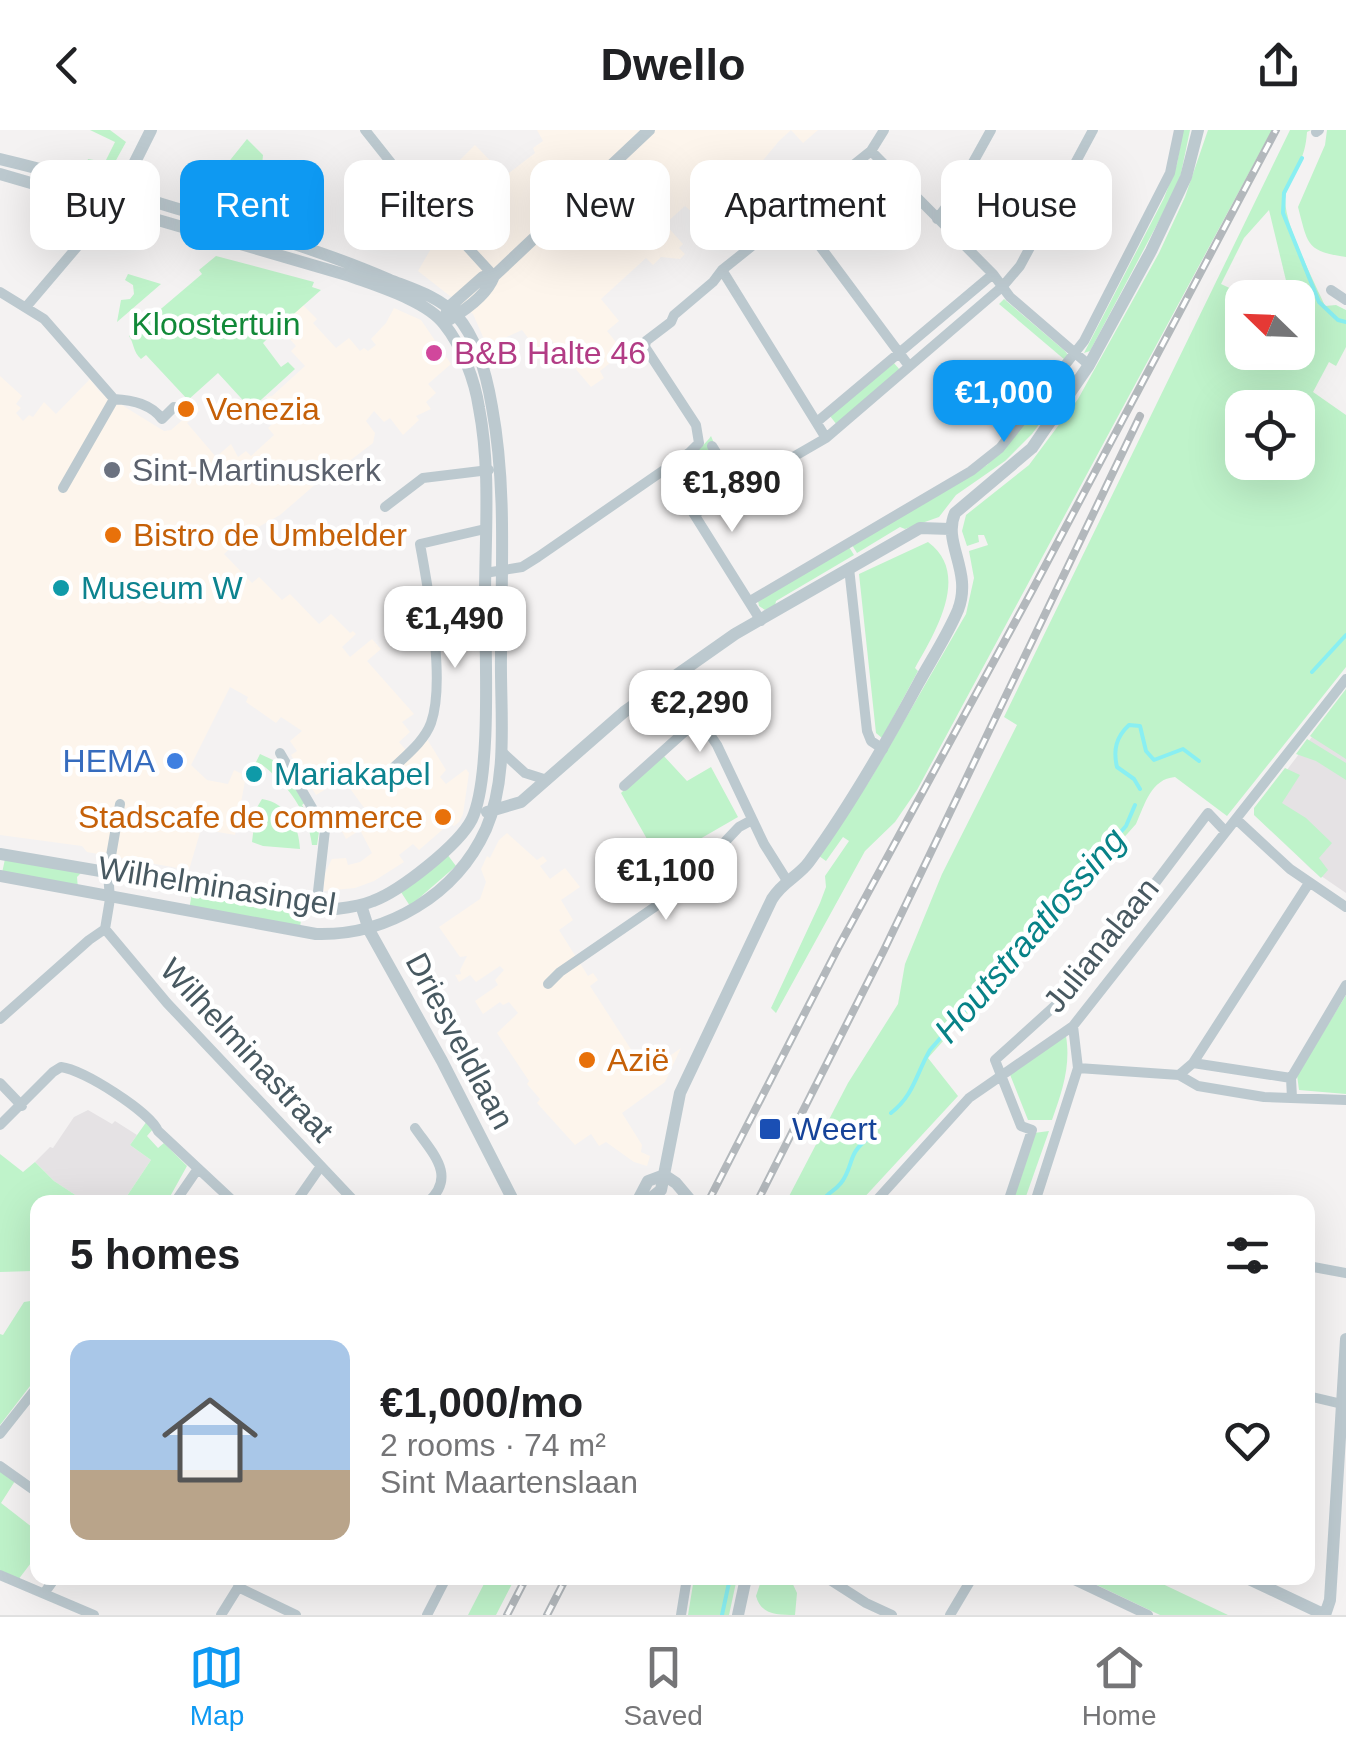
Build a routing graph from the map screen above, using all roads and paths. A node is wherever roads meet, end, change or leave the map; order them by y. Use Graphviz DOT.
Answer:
graph roads {
  1 [pos="151,130"];
  2 [pos="365,130"];
  3 [pos="649,130"];
  4 [pos="884,130"];
  5 [pos="992,130"];
  6 [pos="1093,130"];
  7 [pos="1179,130"];
  8 [pos="1198,130"];
  9 [pos="871,152"];
  10 [pos="0,159"];
  11 [pos="136,160"];
  12 [pos="861,160"];
  13 [pos="30,167"];
  14 [pos="0,174"];
  15 [pos="30,183"];
  16 [pos="160,203"];
  17 [pos="937,219"];
  18 [pos="160,221"];
  19 [pos="74,250"];
  20 [pos="748,250"];
  21 [pos="822,250"];
  22 [pos="722,270"];
  23 [pos="993,274"];
  24 [pos="494,276"];
  25 [pos="1003,286"];
  26 [pos="1332,290"];
  27 [pos="0,292"];
  28 [pos="1346,300"];
  29 [pos="26,307"];
  30 [pos="449,315"];
  31 [pos="897,353"];
  32 [pos="1074,354"];
  33 [pos="1089,365"];
  34 [pos="909,366"];
  35 [pos="114,399"];
  36 [pos="174,406"];
  37 [pos="818,421"];
  38 [pos="826,438"];
  39 [pos="712,446"];
  40 [pos="493,470"];
  41 [pos="666,470"];
  42 [pos="64,488"];
  43 [pos="738,490"];
  44 [pos="386,508"];
  45 [pos="696,514"];
  46 [pos="950,528"];
  47 [pos="485,529"];
  48 [pos="849,568"];
  49 [pos="501,572"];
  50 [pos="486,573"];
  51 [pos="750,601"];
  52 [pos="761,622"];
  53 [pos="672,677"];
  54 [pos="1346,680"];
  55 [pos="701,717"];
  56 [pos="883,749"];
  57 [pos="501,751"];
  58 [pos="280,753"];
  59 [pos="391,770"];
  60 [pos="548,780"];
  61 [pos="624,786"];
  62 [pos="120,804"];
  63 [pos="475,810"];
  64 [pos="492,814"];
  65 [pos="1236,818"];
  66 [pos="752,820"];
  67 [pos="1225,831"];
  68 [pos="0,854"];
  69 [pos="108,874"];
  70 [pos="0,876"];
  71 [pos="786,879"];
  72 [pos="1309,883"];
  73 [pos="110,898"];
  74 [pos="361,905"];
  75 [pos="1346,907"];
  76 [pos="316,909"];
  77 [pos="104,929"];
  78 [pos="369,930"];
  79 [pos="548,984"];
  80 [pos="1346,985"];
  81 [pos="0,1019"];
  82 [pos="1074,1026"];
  83 [pos="1193,1063"];
  84 [pos="1078,1068"];
  85 [pos="1000,1075"];
  86 [pos="1178,1075"];
  87 [pos="1291,1078"];
  88 [pos="0,1084"];
  89 [pos="1292,1098"];
  90 [pos="1346,1100"];
  91 [pos="22,1106"];
  92 [pos="0,1125"];
  93 [pos="415,1128"];
  94 [pos="1032,1130"];
  95 [pos="1057,1131"];
  96 [pos="320,1166"];
  97 [pos="197,1170"];
  98 [pos="662,1182"];
  99 [pos="180,1195"];
  100 [pos="226,1195"];
  101 [pos="301,1195"];
  102 [pos="349,1195"];
  103 [pos="437,1195"];
  104 [pos="510,1195"];
  105 [pos="640,1195"];
  106 [pos="652,1195"];
  107 [pos="683,1195"];
  108 [pos="882,1195"];
  109 [pos="1010,1195"];
  110 [pos="1037,1195"];
  111 [pos="1315,1267"];
  112 [pos="1346,1273"];
  113 [pos="1346,1340"];
  114 [pos="30,1396"];
  115 [pos="1315,1398"];
  116 [pos="1342,1404"];
  117 [pos="0,1434"];
  118 [pos="0,1466"];
  119 [pos="30,1487"];
  120 [pos="1341,1493"];
  121 [pos="1339,1562"];
  122 [pos="0,1575"];
  123 [pos="50,1585"];
  124 [pos="239,1585"];
  125 [pos="246,1585"];
  126 [pos="442,1585"];
  127 [pos="686,1585"];
  128 [pos="746,1585"];
  129 [pos="839,1585"];
  130 [pos="968,1585"];
  131 [pos="1085,1585"];
  132 [pos="1262,1585"];
  133 [pos="45,1592"];
  134 [pos="94,1615"];
  135 [pos="221,1615"];
  136 [pos="296,1615"];
  137 [pos="427,1615"];
  138 [pos="681,1615"];
  139 [pos="738,1615"];
  140 [pos="892,1615"];
  141 [pos="950,1615"];
  142 [pos="1148,1615"];
  143 [pos="1325,1615"];
  1 -- 11 [label="street"];
  2 -- 24 [label="street"];
  3 -- 24 [label="street"];
  4 -- 9 [label="street"];
  5 -- 17 [label="street"];
  6 -- 25 [label="street"];
  7 -- 32 [label="street"];
  8 -- 33 [label="street"];
  9 -- 12 [label="street"];
  9 -- 17 [label="street"];
  10 -- 13 [label="street"];
  14 -- 15 [label="street"];
  16 -- 30 [label="street"];
  17 -- 23 [label="street"];
  18 -- 30 [label="street"];
  19 -- 29 [label="street"];
  20 -- 22 [label="street"];
  21 -- 31 [label="street"];
  22 -- 37 [label="street"];
  22 -- 41 [label="street"];
  23 -- 25 [label="street"];
  23 -- 31 [label="street"];
  24 -- 30 [label="street"];
  25 -- 32 [label="street"];
  25 -- 34 [label="street"];
  26 -- 28 [label="street"];
  27 -- 29 [label="street"];
  29 -- 35 [label="street"];
  30 -- 40 [label="street"];
  31 -- 34 [label="street"];
  31 -- 37 [label="street"];
  32 -- 33 [label="street"];
  32 -- 51 [label="street"];
  33 -- 46 [label="street"];
  34 -- 38 [label="street"];
  35 -- 36 [label="street"];
  35 -- 42 [label="street"];
  37 -- 38 [label="street"];
  38 -- 43 [label="street"];
  39 -- 43 [label="street"];
  40 -- 44 [label="street"];
  40 -- 47 [label="street"];
  40 -- 49 [label="street"];
  41 -- 45 [label="street"];
  41 -- 49 [label="street"];
  43 -- 45 [label="street"];
  45 -- 51 [label="street"];
  46 -- 48 [label="street"];
  46 -- 56 [label="street"];
  47 -- 50 [label="street"];
  47 -- 59 [label="street"];
  48 -- 52 [label="street"];
  48 -- 56 [label="street"];
  49 -- 50 [label="street"];
  49 -- 57 [label="street"];
  50 -- 63 [label="street"];
  51 -- 52 [label="street"];
  52 -- 53 [label="street"];
  53 -- 55 [label="street"];
  53 -- 60 [label="street"];
  54 -- 65 [label="street, Julianalaan"];
  55 -- 61 [label="street"];
  55 -- 66 [label="street"];
  56 -- 71 [label="street"];
  57 -- 60 [label="street"];
  57 -- 64 [label="street"];
  58 -- 76 [label="street"];
  60 -- 64 [label="street"];
  62 -- 69 [label="street"];
  63 -- 64 [label="street"];
  63 -- 74 [label="street, Wilhelminasingel"];
  64 -- 78 [label="street, Wilhelminasingel"];
  65 -- 67 [label="street, Julianalaan"];
  65 -- 72 [label="street"];
  66 -- 71 [label="street"];
  66 -- 79 [label="street"];
  67 -- 82 [label="street, Julianalaan"];
  67 -- 85 [label="street, Julianalaan"];
  68 -- 69 [label="street, Wilhelminasingel"];
  69 -- 73 [label="street"];
  69 -- 76 [label="street, Wilhelminasingel"];
  70 -- 73 [label="street, Wilhelminasingel"];
  71 -- 98 [label="street"];
  72 -- 75 [label="street"];
  72 -- 83 [label="street"];
  73 -- 77 [label="street"];
  73 -- 78 [label="street, Wilhelminasingel"];
  74 -- 76 [label="street, Wilhelminasingel"];
  74 -- 78 [label="street, Driesveldlaan"];
  77 -- 81 [label="street"];
  77 -- 96 [label="street, Wilhelminastraat"];
  78 -- 104 [label="street, Driesveldlaan"];
  80 -- 87 [label="street"];
  82 -- 84 [label="street"];
  82 -- 85 [label="street, Julianalaan"];
  83 -- 86 [label="street"];
  83 -- 87 [label="street"];
  84 -- 86 [label="street"];
  84 -- 95 [label="street"];
  85 -- 94 [label="street"];
  85 -- 108 [label="street, Julianalaan"];
  86 -- 89 [label="street"];
  87 -- 89 [label="street"];
  88 -- 91 [label="street"];
  89 -- 90 [label="street"];
  91 -- 92 [label="street"];
  91 -- 97 [label="street"];
  93 -- 103 [label="street"];
  94 -- 95 [label="street"];
  94 -- 109 [label="street"];
  95 -- 110 [label="street"];
  96 -- 101 [label="street"];
  96 -- 102 [label="street, Wilhelminastraat"];
  97 -- 99 [label="street"];
  97 -- 100 [label="street"];
  98 -- 105 [label="street"];
  98 -- 106 [label="street"];
  98 -- 107 [label="street"];
  111 -- 112 [label="street"];
  113 -- 116 [label="street"];
  114 -- 117 [label="street"];
  115 -- 116 [label="street"];
  116 -- 120 [label="street"];
  118 -- 119 [label="street"];
  120 -- 121 [label="street"];
  121 -- 143 [label="street"];
  122 -- 133 [label="street"];
  123 -- 133 [label="street"];
  124 -- 135 [label="street"];
  125 -- 136 [label="street"];
  126 -- 137 [label="street"];
  127 -- 138 [label="street"];
  128 -- 139 [label="street"];
  129 -- 140 [label="street"];
  130 -- 141 [label="street"];
  131 -- 142 [label="street"];
  132 -- 143 [label="street"];
  133 -- 134 [label="street"];
}
